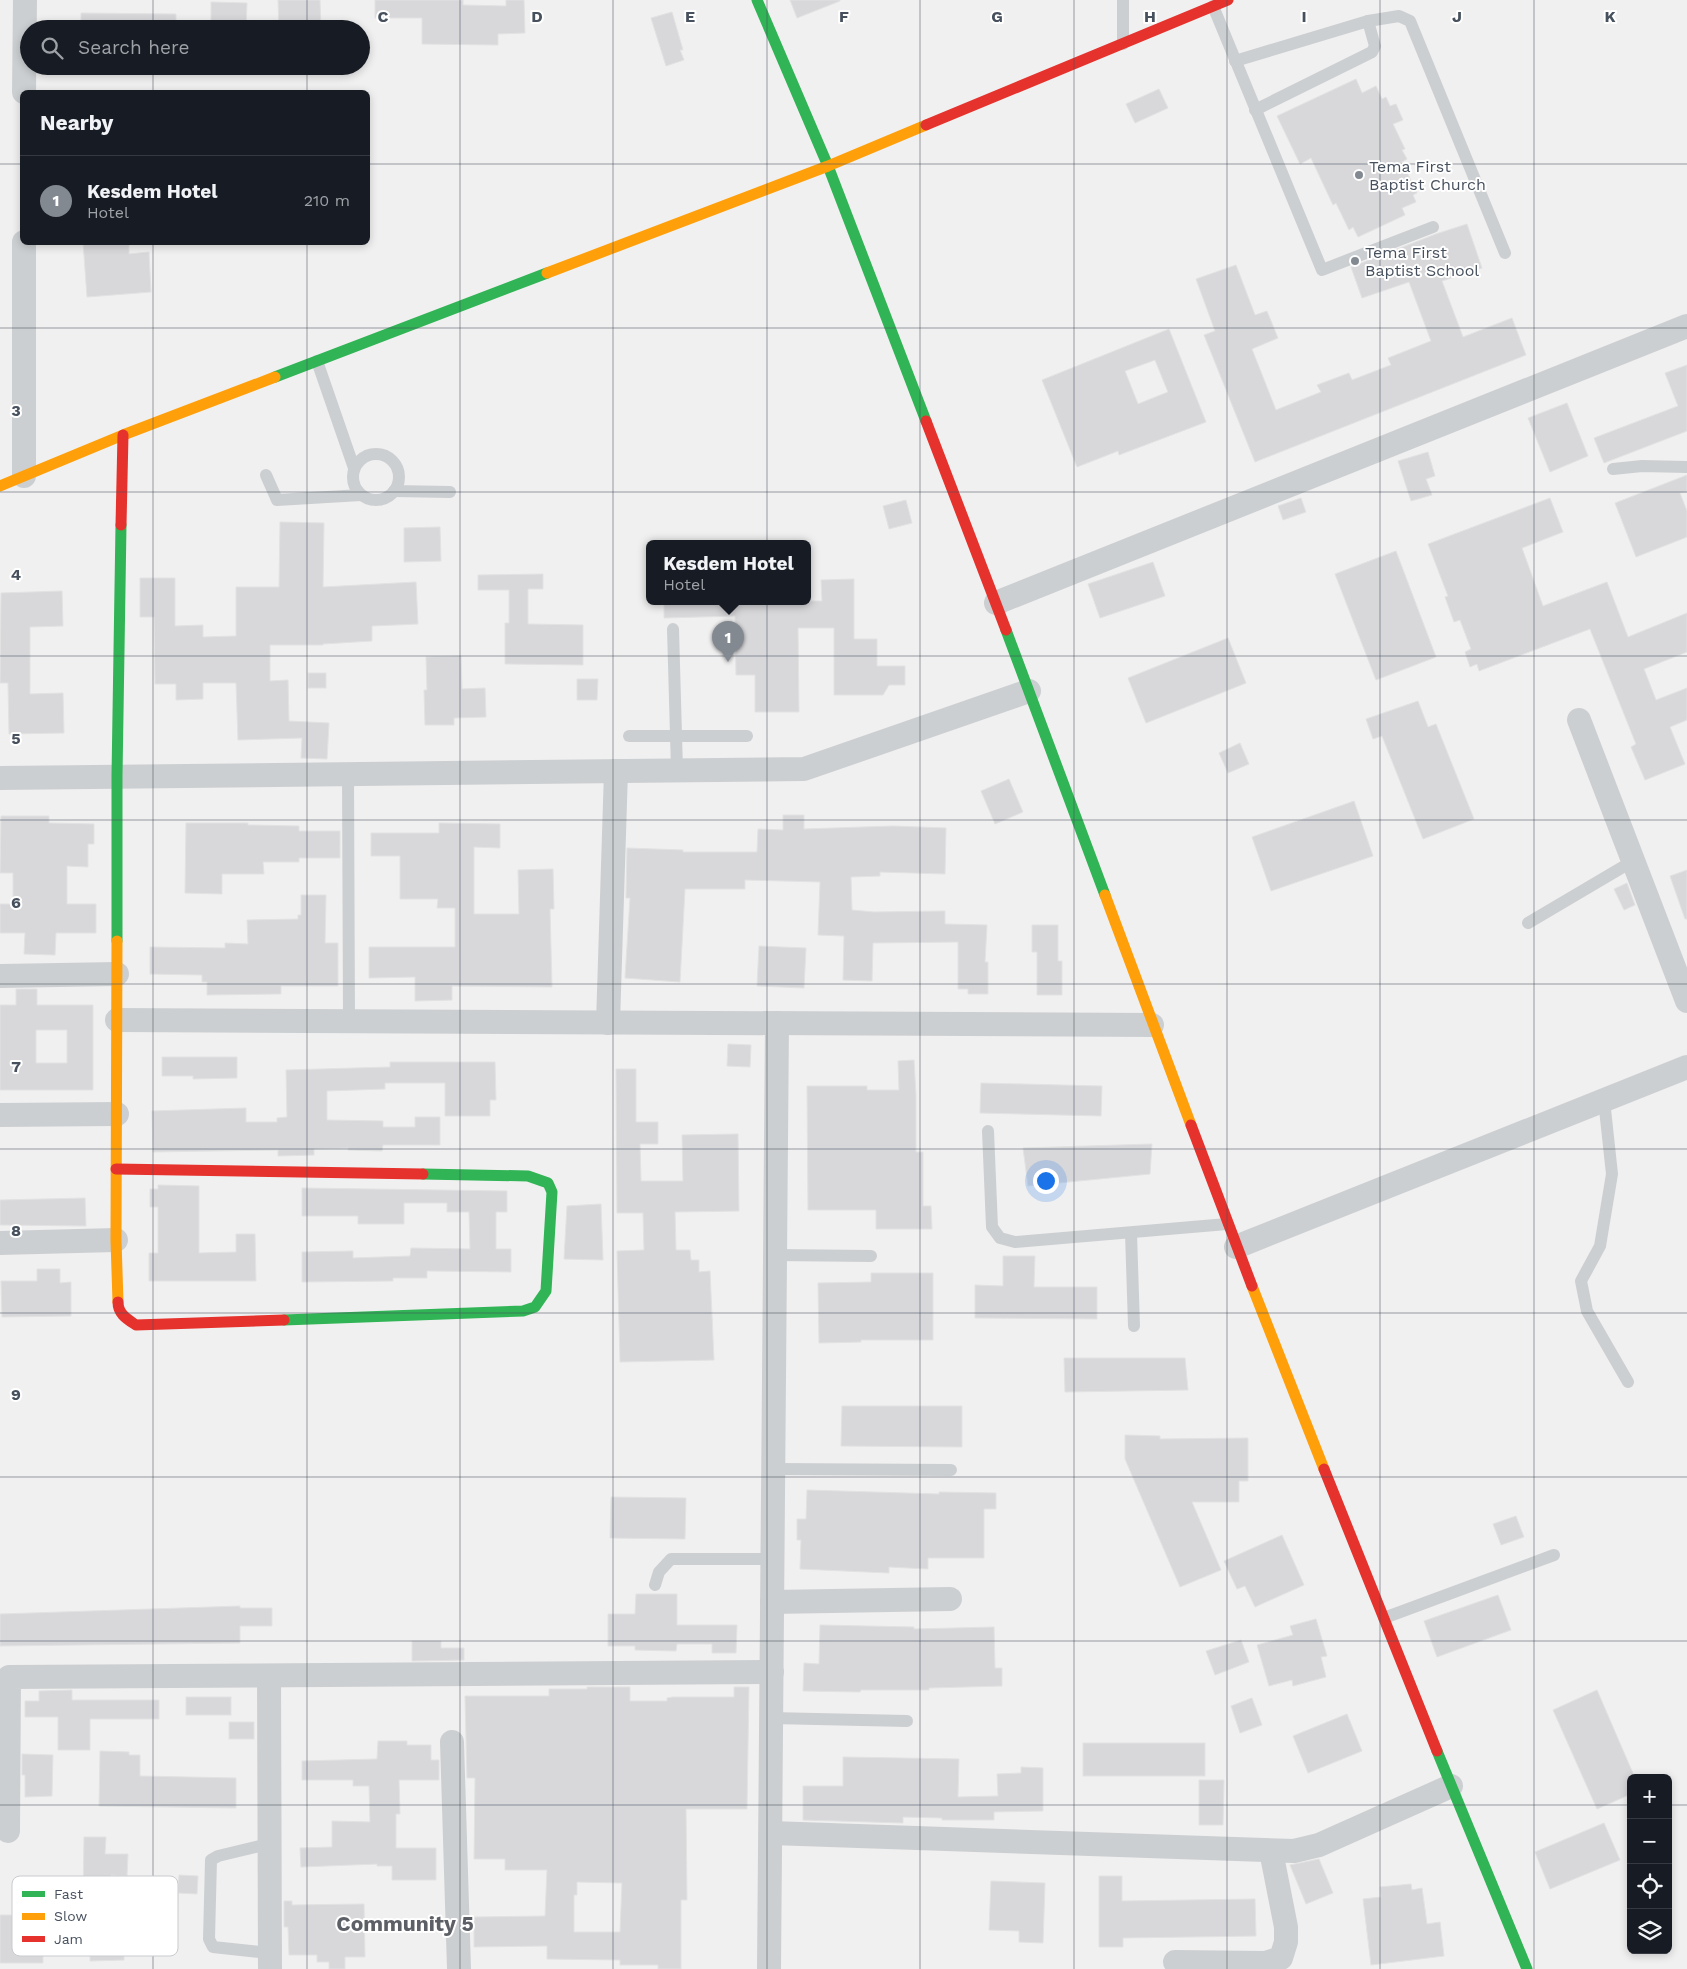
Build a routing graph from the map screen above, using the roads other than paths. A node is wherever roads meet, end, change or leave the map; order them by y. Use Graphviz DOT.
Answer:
graph roads {
  1 [pos="25,0"];
  2 [pos="757,0"];
  3 [pos="1123,0"];
  4 [pos="1228,0"];
  5 [pos="1213,6"];
  6 [pos="25,20"];
  7 [pos="1368,21"];
  8 [pos="1123,44"];
  9 [pos="1235,61"];
  10 [pos="24,75"];
  11 [pos="24,90"];
  12 [pos="1255,110"];
  13 [pos="828,166"];
  14 [pos="1433,227"];
  15 [pos="24,245"];
  16 [pos="1505,254"];
  17 [pos="1687,326"];
  18 [pos="317,361"];
  19 [pos="123,435"];
  20 [pos="1687,467"];
  21 [pos="354,468"];
  22 [pos="1613,470"];
  23 [pos="266,475"];
  24 [pos="24,476"];
  25 [pos="0,486"];
  26 [pos="394,491"];
  27 [pos="450,492"];
  28 [pos="361,495"];
  29 [pos="996,603"];
  30 [pos="673,629"];
  31 [pos="1029,691"];
  32 [pos="1579,720"];
  33 [pos="629,736"];
  34 [pos="676,736"];
  35 [pos="747,736"];
  36 [pos="677,770"];
  37 [pos="616,771"];
  38 [pos="348,774"];
  39 [pos="117,776"];
  40 [pos="0,778"];
  41 [pos="1633,861"];
  42 [pos="1528,923"];
  43 [pos="117,974"];
  44 [pos="0,976"];
  45 [pos="1687,1001"];
  46 [pos="117,1020"];
  47 [pos="350,1021"];
  48 [pos="608,1023"];
  49 [pos="777,1023"];
  50 [pos="1152,1025"];
  51 [pos="1687,1067"];
  52 [pos="1604,1100"];
  53 [pos="117,1114"];
  54 [pos="0,1115"];
  55 [pos="988,1131"];
  56 [pos="116,1170"];
  57 [pos="1227,1224"];
  58 [pos="1131,1233"];
  59 [pos="116,1240"];
  60 [pos="0,1244"];
  61 [pos="1236,1248"];
  62 [pos="774,1255"];
  63 [pos="871,1256"];
  64 [pos="1134,1326"];
  65 [pos="1628,1382"];
  66 [pos="773,1469"];
  67 [pos="951,1470"];
  68 [pos="1554,1555"];
  69 [pos="772,1559"];
  70 [pos="655,1585"];
  71 [pos="950,1599"];
  72 [pos="772,1602"];
  73 [pos="1384,1618"];
  74 [pos="772,1672"];
  75 [pos="269,1676"];
  76 [pos="771,1718"];
  77 [pos="907,1721"];
  78 [pos="452,1742"];
  79 [pos="1450,1786"];
  80 [pos="8,1831"];
  81 [pos="770,1833"];
  82 [pos="268,1844"];
  83 [pos="1271,1851"];
  84 [pos="270,1961"];
  85 [pos="1175,1962"];
  86 [pos="459,1969"];
  87 [pos="769,1969"];
  88 [pos="1527,1969"];
  1 -- 6 [label="street"];
  2 -- 13 [label="street"];
  3 -- 8 [label="lane"];
  4 -- 5 [label="street"];
  5 -- 8 [label="street"];
  5 -- 9 [label="lane"];
  7 -- 9 [label="lane"];
  7 -- 12 [label="lane"];
  7 -- 16 [label="lane"];
  8 -- 13 [label="street"];
  9 -- 12 [label="lane"];
  10 -- 11 [label="street"];
  12 -- 14 [label="lane"];
  13 -- 18 [label="street"];
  13 -- 29 [label="street"];
  15 -- 24 [label="street"];
  17 -- 29 [label="street"];
  18 -- 19 [label="street"];
  18 -- 21 [label="lane"];
  19 -- 24 [label="street"];
  19 -- 39 [label="street"];
  20 -- 22 [label="lane"];
  21 -- 26 [label="lane"];
  21 -- 28 [label="lane"];
  23 -- 28 [label="lane"];
  24 -- 25 [label="street"];
  26 -- 27 [label="lane"];
  26 -- 28 [label="lane"];
  29 -- 31 [label="street"];
  30 -- 34 [label="lane"];
  31 -- 36 [label="street"];
  31 -- 50 [label="street"];
  32 -- 41 [label="street"];
  33 -- 34 [label="lane"];
  34 -- 35 [label="lane"];
  34 -- 36 [label="lane"];
  36 -- 37 [label="street"];
  37 -- 38 [label="street"];
  37 -- 48 [label="street"];
  38 -- 39 [label="street"];
  38 -- 47 [label="lane"];
  39 -- 40 [label="street"];
  39 -- 43 [label="street"];
  41 -- 42 [label="lane"];
  41 -- 45 [label="street"];
  43 -- 44 [label="street"];
  43 -- 46 [label="street"];
  46 -- 47 [label="street"];
  46 -- 53 [label="street"];
  47 -- 48 [label="street"];
  48 -- 49 [label="street"];
  49 -- 50 [label="street"];
  49 -- 62 [label="street"];
  50 -- 57 [label="street"];
  51 -- 52 [label="street"];
  52 -- 61 [label="street"];
  52 -- 65 [label="lane"];
  53 -- 54 [label="street"];
  53 -- 56 [label="street"];
  55 -- 58 [label="lane"];
  56 -- 59 [label="street"];
  56 -- 59 [label="street"];
  57 -- 58 [label="lane"];
  57 -- 61 [label="street"];
  58 -- 64 [label="lane"];
  59 -- 60 [label="street"];
  61 -- 73 [label="street"];
  62 -- 63 [label="lane"];
  62 -- 66 [label="street"];
  66 -- 67 [label="lane"];
  66 -- 69 [label="street"];
  68 -- 73 [label="lane"];
  69 -- 70 [label="lane"];
  69 -- 72 [label="street"];
  71 -- 72 [label="street"];
  72 -- 74 [label="street"];
  73 -- 79 [label="street"];
  74 -- 75 [label="street"];
  74 -- 76 [label="street"];
  75 -- 80 [label="street"];
  75 -- 82 [label="street"];
  76 -- 77 [label="lane"];
  76 -- 81 [label="street"];
  78 -- 86 [label="street"];
  79 -- 83 [label="street"];
  79 -- 88 [label="street"];
  81 -- 83 [label="street"];
  81 -- 87 [label="street"];
  82 -- 84 [label="street"];
  82 -- 84 [label="lane"];
  83 -- 85 [label="street"];
}
